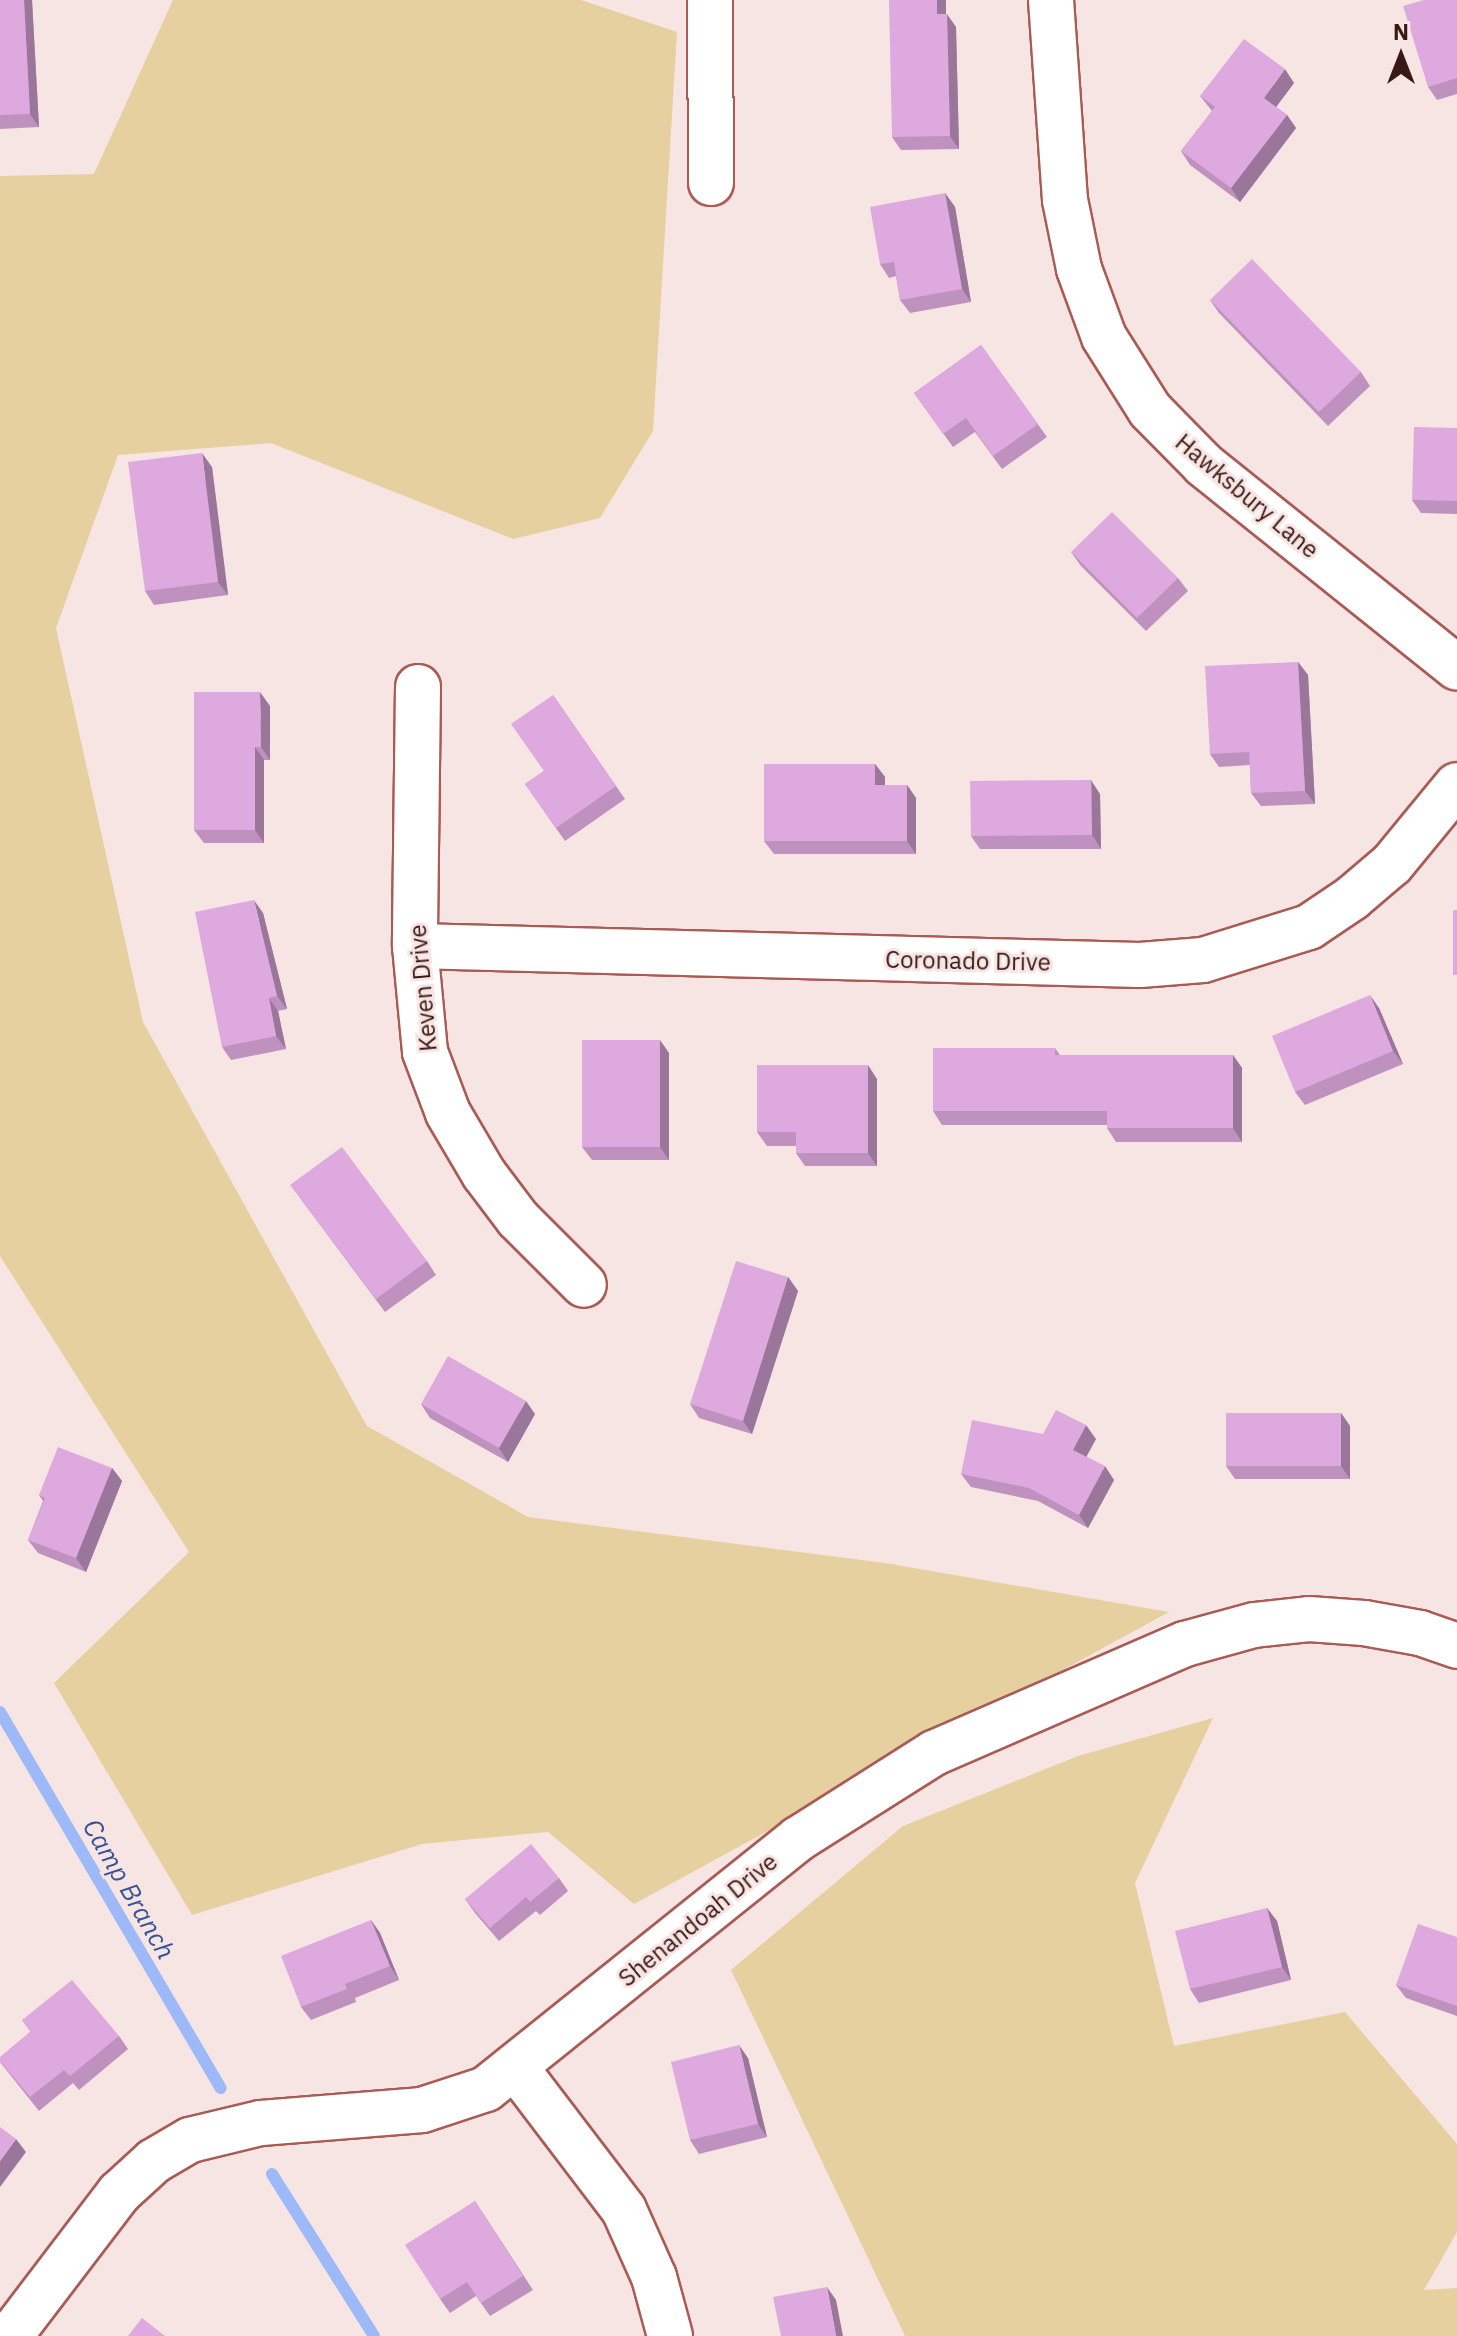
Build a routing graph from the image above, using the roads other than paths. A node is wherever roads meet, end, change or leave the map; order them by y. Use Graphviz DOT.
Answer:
graph roads {
  1 [pos="710,0"];
  2 [pos="1051,0"];
  3 [pos="711,183"];
  4 [pos="1457,668"];
  5 [pos="418,687"];
  6 [pos="1457,785"];
  7 [pos="415,946"];
  8 [pos="584,1285"];
  9 [pos="1457,1646"];
  10 [pos="516,2068"];
  11 [pos="10,2336"];
  12 [pos="670,2336"];
  1 -- 3 [label="street"];
  2 -- 4 [label="street, Hawksbury Lane"];
  5 -- 7 [label="street, Keven Drive"];
  6 -- 7 [label="street, Coronado Drive"];
  7 -- 8 [label="street, Keven Drive"];
  9 -- 10 [label="street, Shenandoah Drive"];
  10 -- 11 [label="street, Shenandoah Drive"];
  10 -- 12 [label="street"];
}
